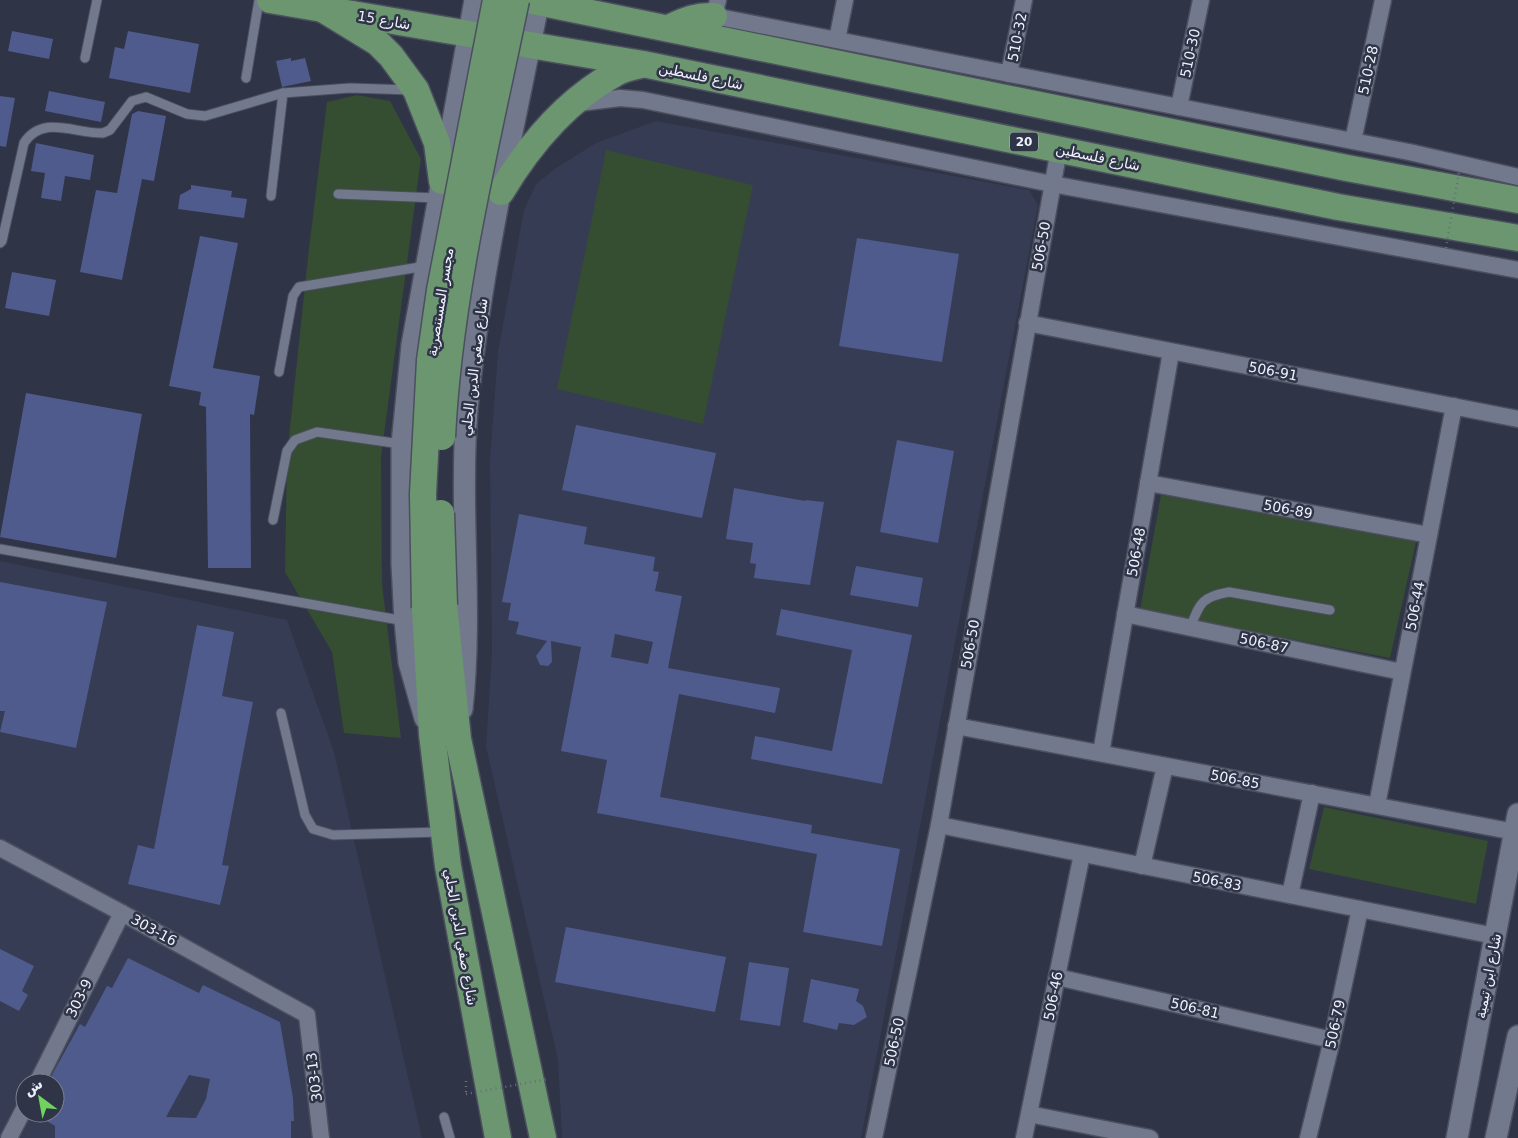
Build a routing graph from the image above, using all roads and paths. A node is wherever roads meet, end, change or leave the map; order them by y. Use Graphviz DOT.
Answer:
graph roads {
  1 [pos="96,0"];
  2 [pos="259,0"];
  3 [pos="270,0"];
  4 [pos="475,0"];
  5 [pos="496,0"];
  6 [pos="530,0"];
  7 [pos="626,0"];
  8 [pos="845,0"];
  9 [pos="1024,0"];
  10 [pos="1201,0"];
  11 [pos="1383,0"];
  12 [pos="716,8"];
  13 [pos="324,10"];
  14 [pos="661,25"];
  15 [pos="474,35"];
  16 [pos="837,40"];
  17 [pos="525,44"];
  18 [pos="85,58"];
  19 [pos="643,64"];
  20 [pos="1010,74"];
  21 [pos="246,78"];
  22 [pos="416,90"];
  23 [pos="283,94"];
  24 [pos="574,104"];
  25 [pos="1179,107"];
  26 [pos="1353,141"];
  27 [pos="1059,149"];
  28 [pos="1348,168"];
  29 [pos="1459,172"];
  30 [pos="1518,178"];
  31 [pos="1052,184"];
  32 [pos="440,190"];
  33 [pos="501,192"];
  34 [pos="338,194"];
  35 [pos="271,196"];
  36 [pos="1518,200"];
  37 [pos="1338,207"];
  38 [pos="1518,238"];
  39 [pos="0,243"];
  40 [pos="1446,248"];
  41 [pos="426,266"];
  42 [pos="1518,270"];
  43 [pos="1027,324"];
  44 [pos="1171,352"];
  45 [pos="279,372"];
  46 [pos="1454,406"];
  47 [pos="1518,419"];
  48 [pos="402,444"];
  49 [pos="1148,483"];
  50 [pos="273,520"];
  51 [pos="1429,535"];
  52 [pos="0,549"];
  53 [pos="1330,610"];
  54 [pos="425,611"];
  55 [pos="1125,614"];
  56 [pos="1190,628"];
  57 [pos="1402,672"];
  58 [pos="281,713"];
  59 [pos="956,726"];
  60 [pos="458,739"];
  61 [pos="1101,753"];
  62 [pos="1165,766"];
  63 [pos="1312,793"];
  64 [pos="1377,805"];
  65 [pos="1516,823"];
  66 [pos="939,825"];
  67 [pos="444,832"];
  68 [pos="0,848"];
  69 [pos="1082,854"];
  70 [pos="1142,866"];
  71 [pos="1290,895"];
  72 [pos="1360,909"];
  73 [pos="122,912"];
  74 [pos="1495,936"];
  75 [pos="1057,977"];
  76 [pos="306,1015"];
  77 [pos="1518,1036"];
  78 [pos="1332,1040"];
  79 [pos="42,1073"];
  80 [pos="548,1079"];
  81 [pos="466,1094"];
  82 [pos="1029,1114"];
  83 [pos="444,1117"];
  84 [pos="17,1123"];
  85 [pos="10,1138"];
  86 [pos="321,1138"];
  87 [pos="450,1138"];
  88 [pos="498,1138"];
  89 [pos="543,1138"];
  90 [pos="874,1138"];
  91 [pos="1024,1138"];
  92 [pos="1150,1138"];
  93 [pos="1308,1138"];
  94 [pos="1457,1138"];
  95 [pos="1496,1138"];
  1 -- 18 [label="lane"];
  2 -- 21 [label="lane"];
  3 -- 13 [label="main road, شارع 15"];
  4 -- 15 [label="street, شارع صفي الدين الحلي"];
  5 -- 54 [label="main road, مجسر المستنصرية, bridge"];
  6 -- 14 [label="main road"];
  6 -- 17 [label="street, شارع صفي الدين الحلي"];
  6 -- 54 [label="main road, مجسر المستنصرية, bridge"];
  7 -- 14 [label="main road"];
  8 -- 16 [label="street"];
  9 -- 20 [label="street, 510-32"];
  10 -- 25 [label="street, 510-30"];
  11 -- 26 [label="street, 510-28"];
  12 -- 14 [label="main road"];
  12 -- 16 [label="street"];
  13 -- 15 [label="main road, شارع 15"];
  13 -- 22 [label="main road"];
  14 -- 28 [label="main road"];
  15 -- 32 [label="street, شارع صفي الدين الحلي"];
  16 -- 20 [label="street"];
  17 -- 19 [label="main road, شارع فلسطين / 20"];
  17 -- 33 [label="street, شارع صفي الدين الحلي"];
  19 -- 24 [label="main road"];
  19 -- 27 [label="main road, شارع فلسطين / 20"];
  20 -- 25 [label="street"];
  22 -- 23 [label="lane"];
  22 -- 32 [label="main road"];
  23 -- 35 [label="lane"];
  23 -- 39 [label="lane"];
  24 -- 31 [label="street"];
  24 -- 33 [label="main road"];
  25 -- 26 [label="street"];
  26 -- 30 [label="street"];
  27 -- 31 [label="street, 506-50"];
  27 -- 37 [label="main road, شارع فلسطين / 20"];
  28 -- 36 [label="main road"];
  28 -- 37 [label="main road"];
  29 -- 40 [label="path, bridge"];
  31 -- 42 [label="street"];
  31 -- 43 [label="street, 506-50"];
  32 -- 34 [label="lane"];
  32 -- 41 [label="street, شارع صفي الدين الحلي"];
  33 -- 60 [label="street, شارع صفي الدين الحلي"];
  37 -- 38 [label="main road, شارع فلسطين / 20"];
  41 -- 45 [label="lane"];
  41 -- 48 [label="street, شارع صفي الدين الحلي"];
  43 -- 44 [label="street, 506-91"];
  43 -- 59 [label="street, 506-50"];
  44 -- 46 [label="street, 506-91"];
  44 -- 49 [label="street, 506-48"];
  46 -- 47 [label="street, 506-91"];
  46 -- 51 [label="street, 506-44"];
  48 -- 50 [label="lane"];
  48 -- 54 [label="street, شارع صفي الدين الحلي"];
  49 -- 51 [label="street, 506-89"];
  49 -- 55 [label="street, 506-48"];
  51 -- 57 [label="street, 506-44"];
  52 -- 54 [label="lane"];
  53 -- 56 [label="lane"];
  54 -- 60 [label="main road, شارع صفي الدين الحلي"];
  54 -- 67 [label="main road, شارع صفي الدين الحلي"];
  55 -- 56 [label="street, 506-87"];
  55 -- 61 [label="street, 506-48"];
  56 -- 57 [label="street, 506-87"];
  57 -- 64 [label="street, 506-44"];
  58 -- 67 [label="lane"];
  59 -- 61 [label="street, 506-85"];
  59 -- 66 [label="street, 506-50"];
  60 -- 89 [label="main road, شارع صفي الدين الحلي"];
  61 -- 62 [label="street, 506-85"];
  62 -- 63 [label="street, 506-85"];
  62 -- 70 [label="street"];
  63 -- 64 [label="street, 506-85"];
  63 -- 71 [label="street"];
  64 -- 65 [label="street, 506-85"];
  65 -- 74 [label="street, شارع ابن تيمية"];
  66 -- 69 [label="street, 506-83"];
  66 -- 90 [label="street, 506-50"];
  67 -- 88 [label="main road, شارع صفي الدين الحلي"];
  68 -- 73 [label="street, 303-16"];
  69 -- 70 [label="street, 506-83"];
  69 -- 75 [label="street, 506-46"];
  70 -- 71 [label="street, 506-83"];
  71 -- 72 [label="street, 506-83"];
  72 -- 74 [label="street, 506-83"];
  72 -- 78 [label="street, 506-79"];
  73 -- 76 [label="street, 303-16"];
  73 -- 79 [label="street, 303-9"];
  74 -- 94 [label="street, شارع ابن تيمية"];
  75 -- 78 [label="street, 506-81"];
  75 -- 82 [label="street, 506-46"];
  76 -- 86 [label="street, 303-13"];
  77 -- 95 [label="street"];
  78 -- 93 [label="street, 506-79"];
  80 -- 81 [label="path, bridge"];
  82 -- 91 [label="street, 506-46"];
  82 -- 92 [label="street"];
  83 -- 87 [label="lane"];
  84 -- 85 [label="street"];
}
